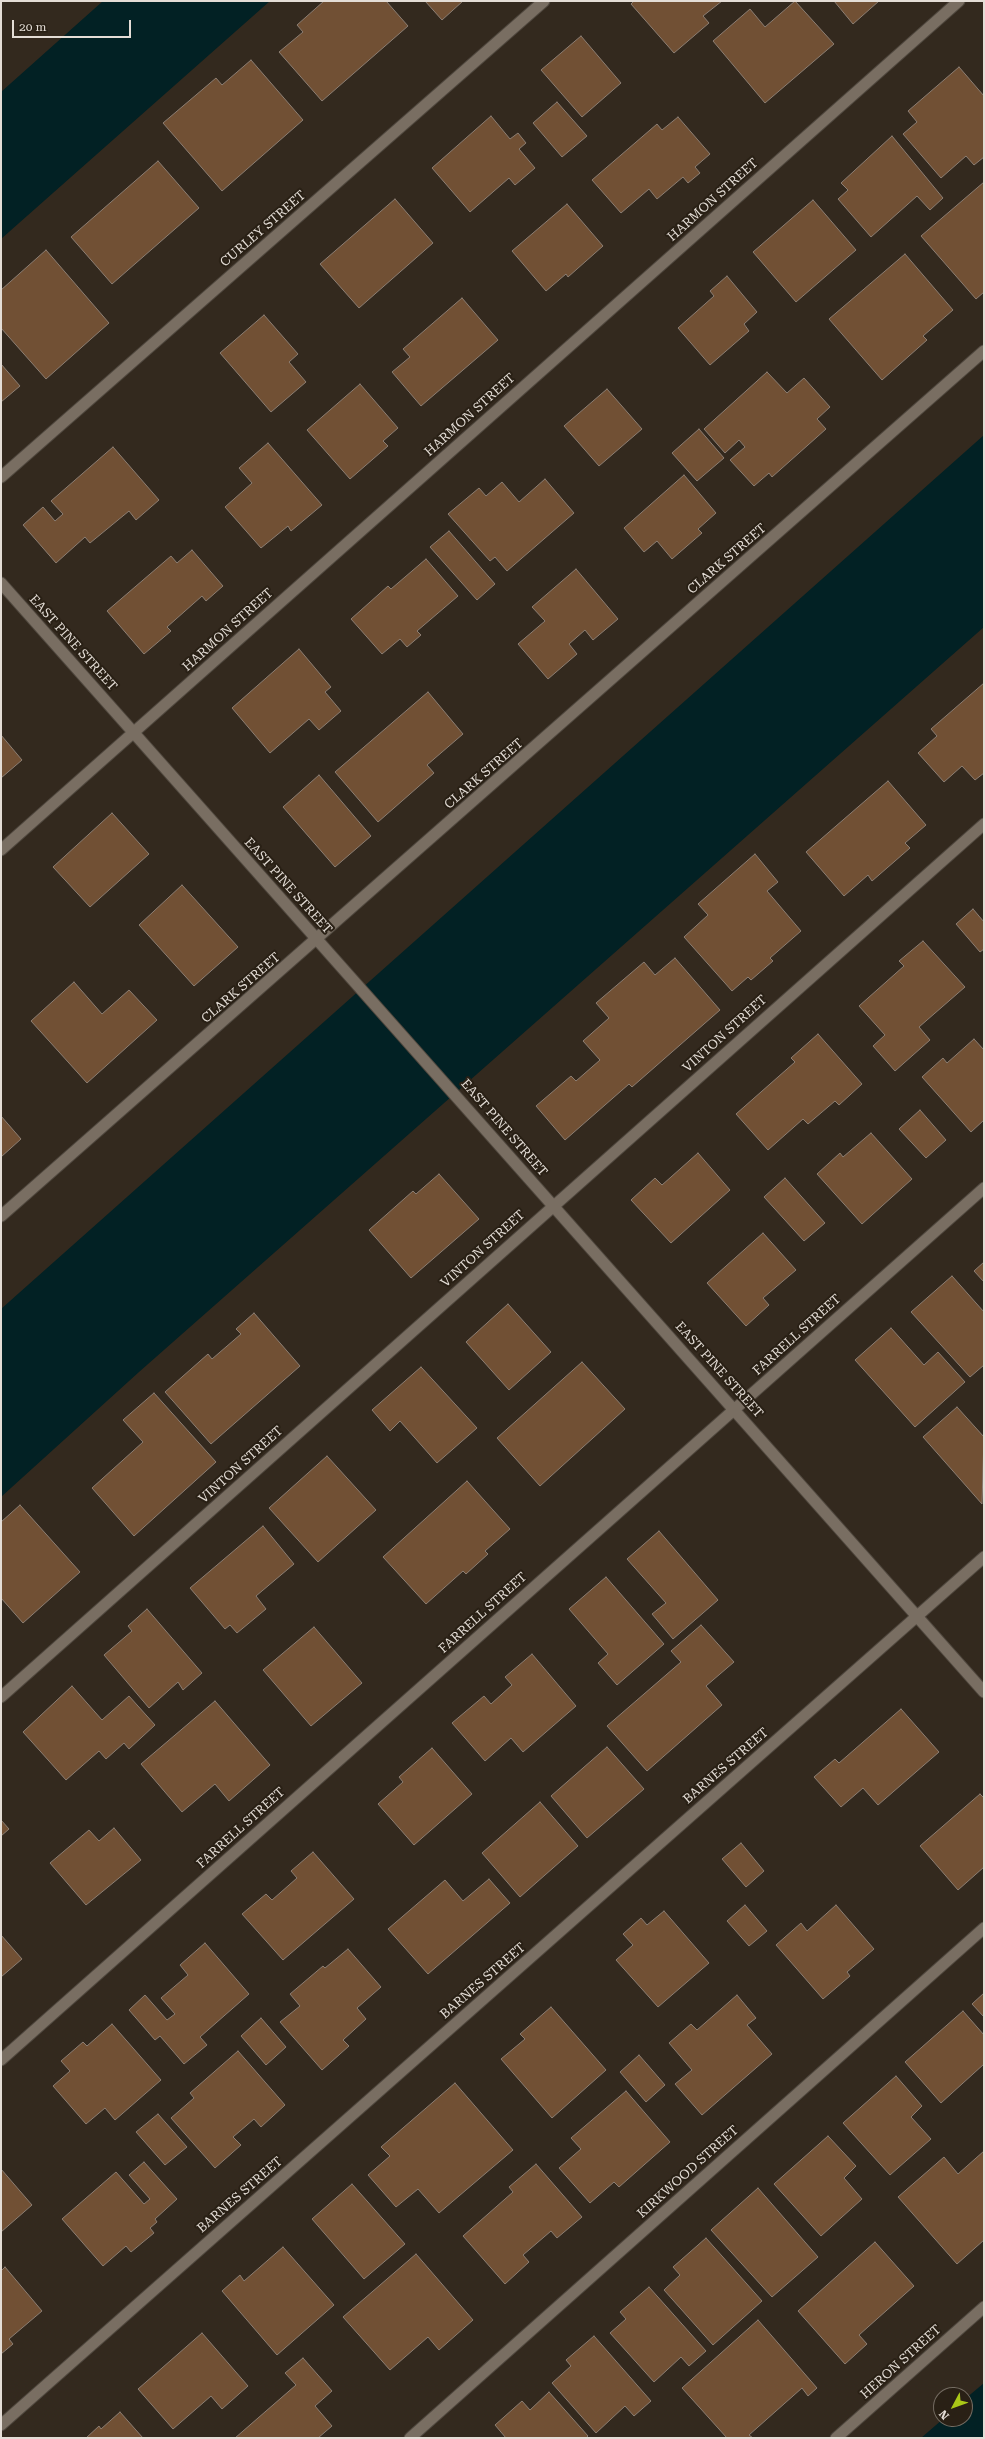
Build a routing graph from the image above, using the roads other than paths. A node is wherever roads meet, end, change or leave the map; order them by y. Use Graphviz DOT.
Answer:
graph roads {
  1 [pos="544,1"];
  2 [pos="959,1"];
  3 [pos="984,351"];
  4 [pos="1,477"];
  5 [pos="1,583"];
  6 [pos="133,732"];
  7 [pos="984,824"];
  8 [pos="1,850"];
  9 [pos="316,940"];
  10 [pos="984,1188"];
  11 [pos="554,1205"];
  12 [pos="1,1216"];
  13 [pos="734,1409"];
  14 [pos="984,1557"];
  15 [pos="917,1616"];
  16 [pos="984,1692"];
  17 [pos="1,1697"];
  18 [pos="984,1928"];
  19 [pos="1,2060"];
  20 [pos="984,2307"];
  21 [pos="1,2426"];
  22 [pos="410,2438"];
  23 [pos="836,2438"];
  1 -- 4 [label="street, CURLEY STREET"];
  2 -- 6 [label="street, HARMON STREET"];
  3 -- 9 [label="street, CLARK STREET"];
  5 -- 6 [label="street, EAST PINE STREET"];
  6 -- 8 [label="street, HARMON STREET"];
  6 -- 9 [label="street, EAST PINE STREET"];
  7 -- 11 [label="street, VINTON STREET"];
  9 -- 11 [label="street, EAST PINE STREET"];
  9 -- 12 [label="street, CLARK STREET"];
  10 -- 13 [label="street, FARRELL STREET"];
  11 -- 13 [label="street, EAST PINE STREET"];
  11 -- 17 [label="street, VINTON STREET"];
  13 -- 15 [label="street, EAST PINE STREET"];
  13 -- 19 [label="street, FARRELL STREET"];
  14 -- 15 [label="street, BARNES STREET"];
  15 -- 16 [label="street, EAST PINE STREET"];
  15 -- 21 [label="street, BARNES STREET"];
  18 -- 22 [label="street, KIRKWOOD STREET"];
  20 -- 23 [label="street, HERON STREET"];
}
